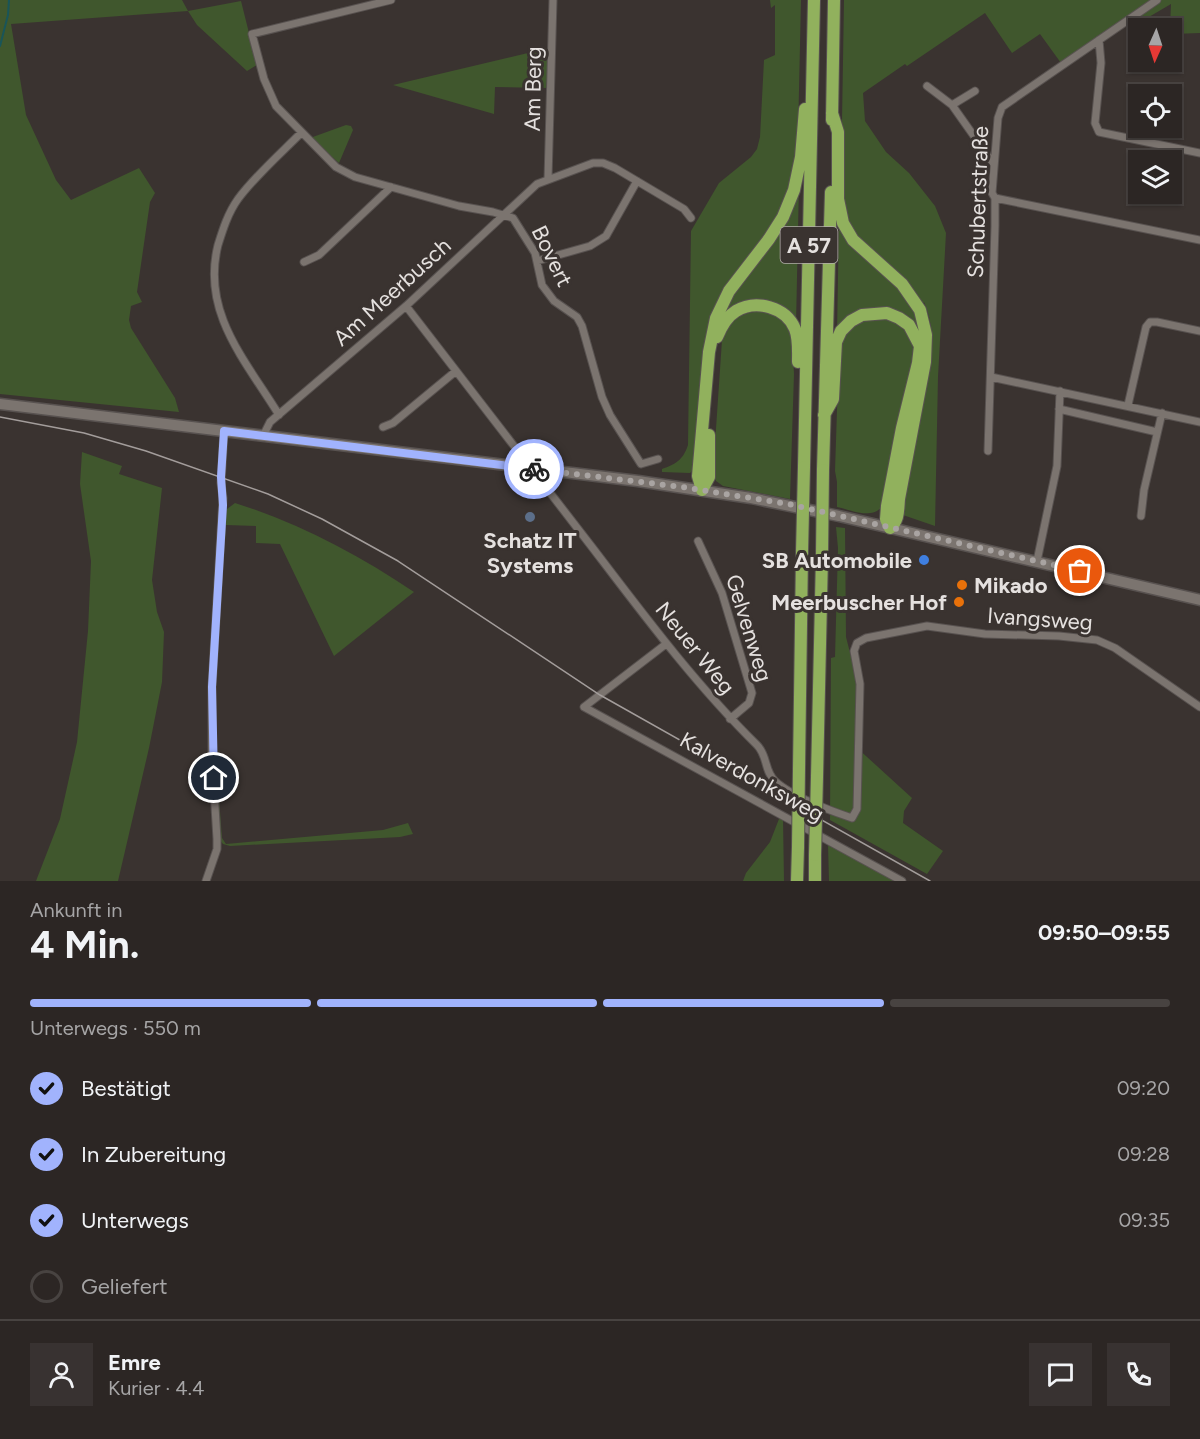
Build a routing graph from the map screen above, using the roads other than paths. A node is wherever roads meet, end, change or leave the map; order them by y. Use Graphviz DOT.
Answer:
graph roads {
  1 [pos="391,0"];
  2 [pos="553,0"];
  3 [pos="814,0"];
  4 [pos="834,0"];
  5 [pos="1157,0"];
  6 [pos="1099,40"];
  7 [pos="812,84"];
  8 [pos="927,86"];
  9 [pos="975,91"];
  10 [pos="952,105"];
  11 [pos="832,113"];
  12 [pos="301,133"];
  13 [pos="1200,153"];
  14 [pos="993,163"];
  15 [pos="548,179"];
  16 [pos="638,181"];
  17 [pos="391,187"];
  18 [pos="995,198"];
  19 [pos="503,215"];
  20 [pos="691,218"];
  21 [pos="1200,240"];
  22 [pos="537,261"];
  23 [pos="304,262"];
  24 [pos="406,306"];
  25 [pos="1200,332"];
  26 [pos="456,371"];
  27 [pos="992,377"];
  28 [pos="1060,391"];
  29 [pos="0,404"];
  30 [pos="1128,405"];
  31 [pos="805,407"];
  32 [pos="1059,409"];
  33 [pos="1162,412"];
  34 [pos="279,415"];
  35 [pos="824,415"];
  36 [pos="1200,422"];
  37 [pos="383,427"];
  38 [pos="224,431"];
  39 [pos="1157,432"];
  40 [pos="263,436"];
  41 [pos="988,451"];
  42 [pos="658,459"];
  43 [pos="532,469"];
  44 [pos="702,490"];
  45 [pos="1141,516"];
  46 [pos="890,528"];
  47 [pos="698,541"];
  48 [pos="1037,561"];
  49 [pos="1200,600"];
  50 [pos="666,644"];
  51 [pos="1200,707"];
  52 [pos="730,720"];
  53 [pos="852,818"];
  54 [pos="206,881"];
  55 [pos="797,881"];
  56 [pos="815,881"];
  57 [pos="902,881"];
  1 -- 12 [label="street, Bovert"];
  2 -- 15 [label="street, Am Berg"];
  3 -- 7 [label="highway, A 57"];
  4 -- 11 [label="highway, A 57"];
  5 -- 6 [label="street, Schubertstraße"];
  6 -- 13 [label="street"];
  6 -- 14 [label="street, Schubertstraße"];
  7 -- 31 [label="highway, A 57"];
  7 -- 44 [label="highway"];
  8 -- 10 [label="street"];
  9 -- 10 [label="street"];
  10 -- 14 [label="street"];
  11 -- 35 [label="highway, A 57"];
  11 -- 46 [label="highway"];
  12 -- 17 [label="street, Bovert"];
  12 -- 34 [label="street"];
  14 -- 18 [label="street, Schubertstraße"];
  15 -- 16 [label="street, Am Meerbusch"];
  15 -- 19 [label="street, Am Meerbusch"];
  16 -- 20 [label="street, Am Meerbusch"];
  16 -- 22 [label="street"];
  17 -- 19 [label="street, Bovert"];
  17 -- 23 [label="street"];
  18 -- 21 [label="street"];
  18 -- 27 [label="street, Schubertstraße"];
  19 -- 22 [label="street, Bovert"];
  19 -- 24 [label="street, Am Meerbusch"];
  22 -- 42 [label="street, Bovert"];
  24 -- 26 [label="street, Neuer Weg"];
  24 -- 34 [label="street, Am Meerbusch"];
  25 -- 30 [label="street"];
  26 -- 37 [label="street"];
  26 -- 43 [label="street, Neuer Weg"];
  27 -- 28 [label="street"];
  27 -- 41 [label="street, Schubertstraße"];
  28 -- 30 [label="street"];
  28 -- 32 [label="street"];
  29 -- 38 [label="main road"];
  30 -- 33 [label="street"];
  31 -- 44 [label="highway"];
  31 -- 55 [label="highway, A 57, bridge"];
  32 -- 39 [label="street"];
  32 -- 48 [label="street"];
  33 -- 36 [label="street"];
  33 -- 39 [label="street"];
  34 -- 40 [label="street, Am Meerbusch"];
  35 -- 46 [label="highway"];
  35 -- 56 [label="highway, A 57, bridge"];
  38 -- 40 [label="main road"];
  38 -- 54 [label="street"];
  39 -- 45 [label="street"];
  40 -- 43 [label="main road"];
  43 -- 44 [label="main road"];
  43 -- 50 [label="street, Neuer Weg"];
  44 -- 46 [label="main road"];
  46 -- 48 [label="main road"];
  47 -- 52 [label="street, Gelvenweg"];
  48 -- 49 [label="main road"];
  50 -- 52 [label="street, Neuer Weg"];
  50 -- 57 [label="street, Kalverdonksweg"];
  51 -- 53 [label="street, Ivangsweg"];
  52 -- 53 [label="street, Neuer Weg"];
}
